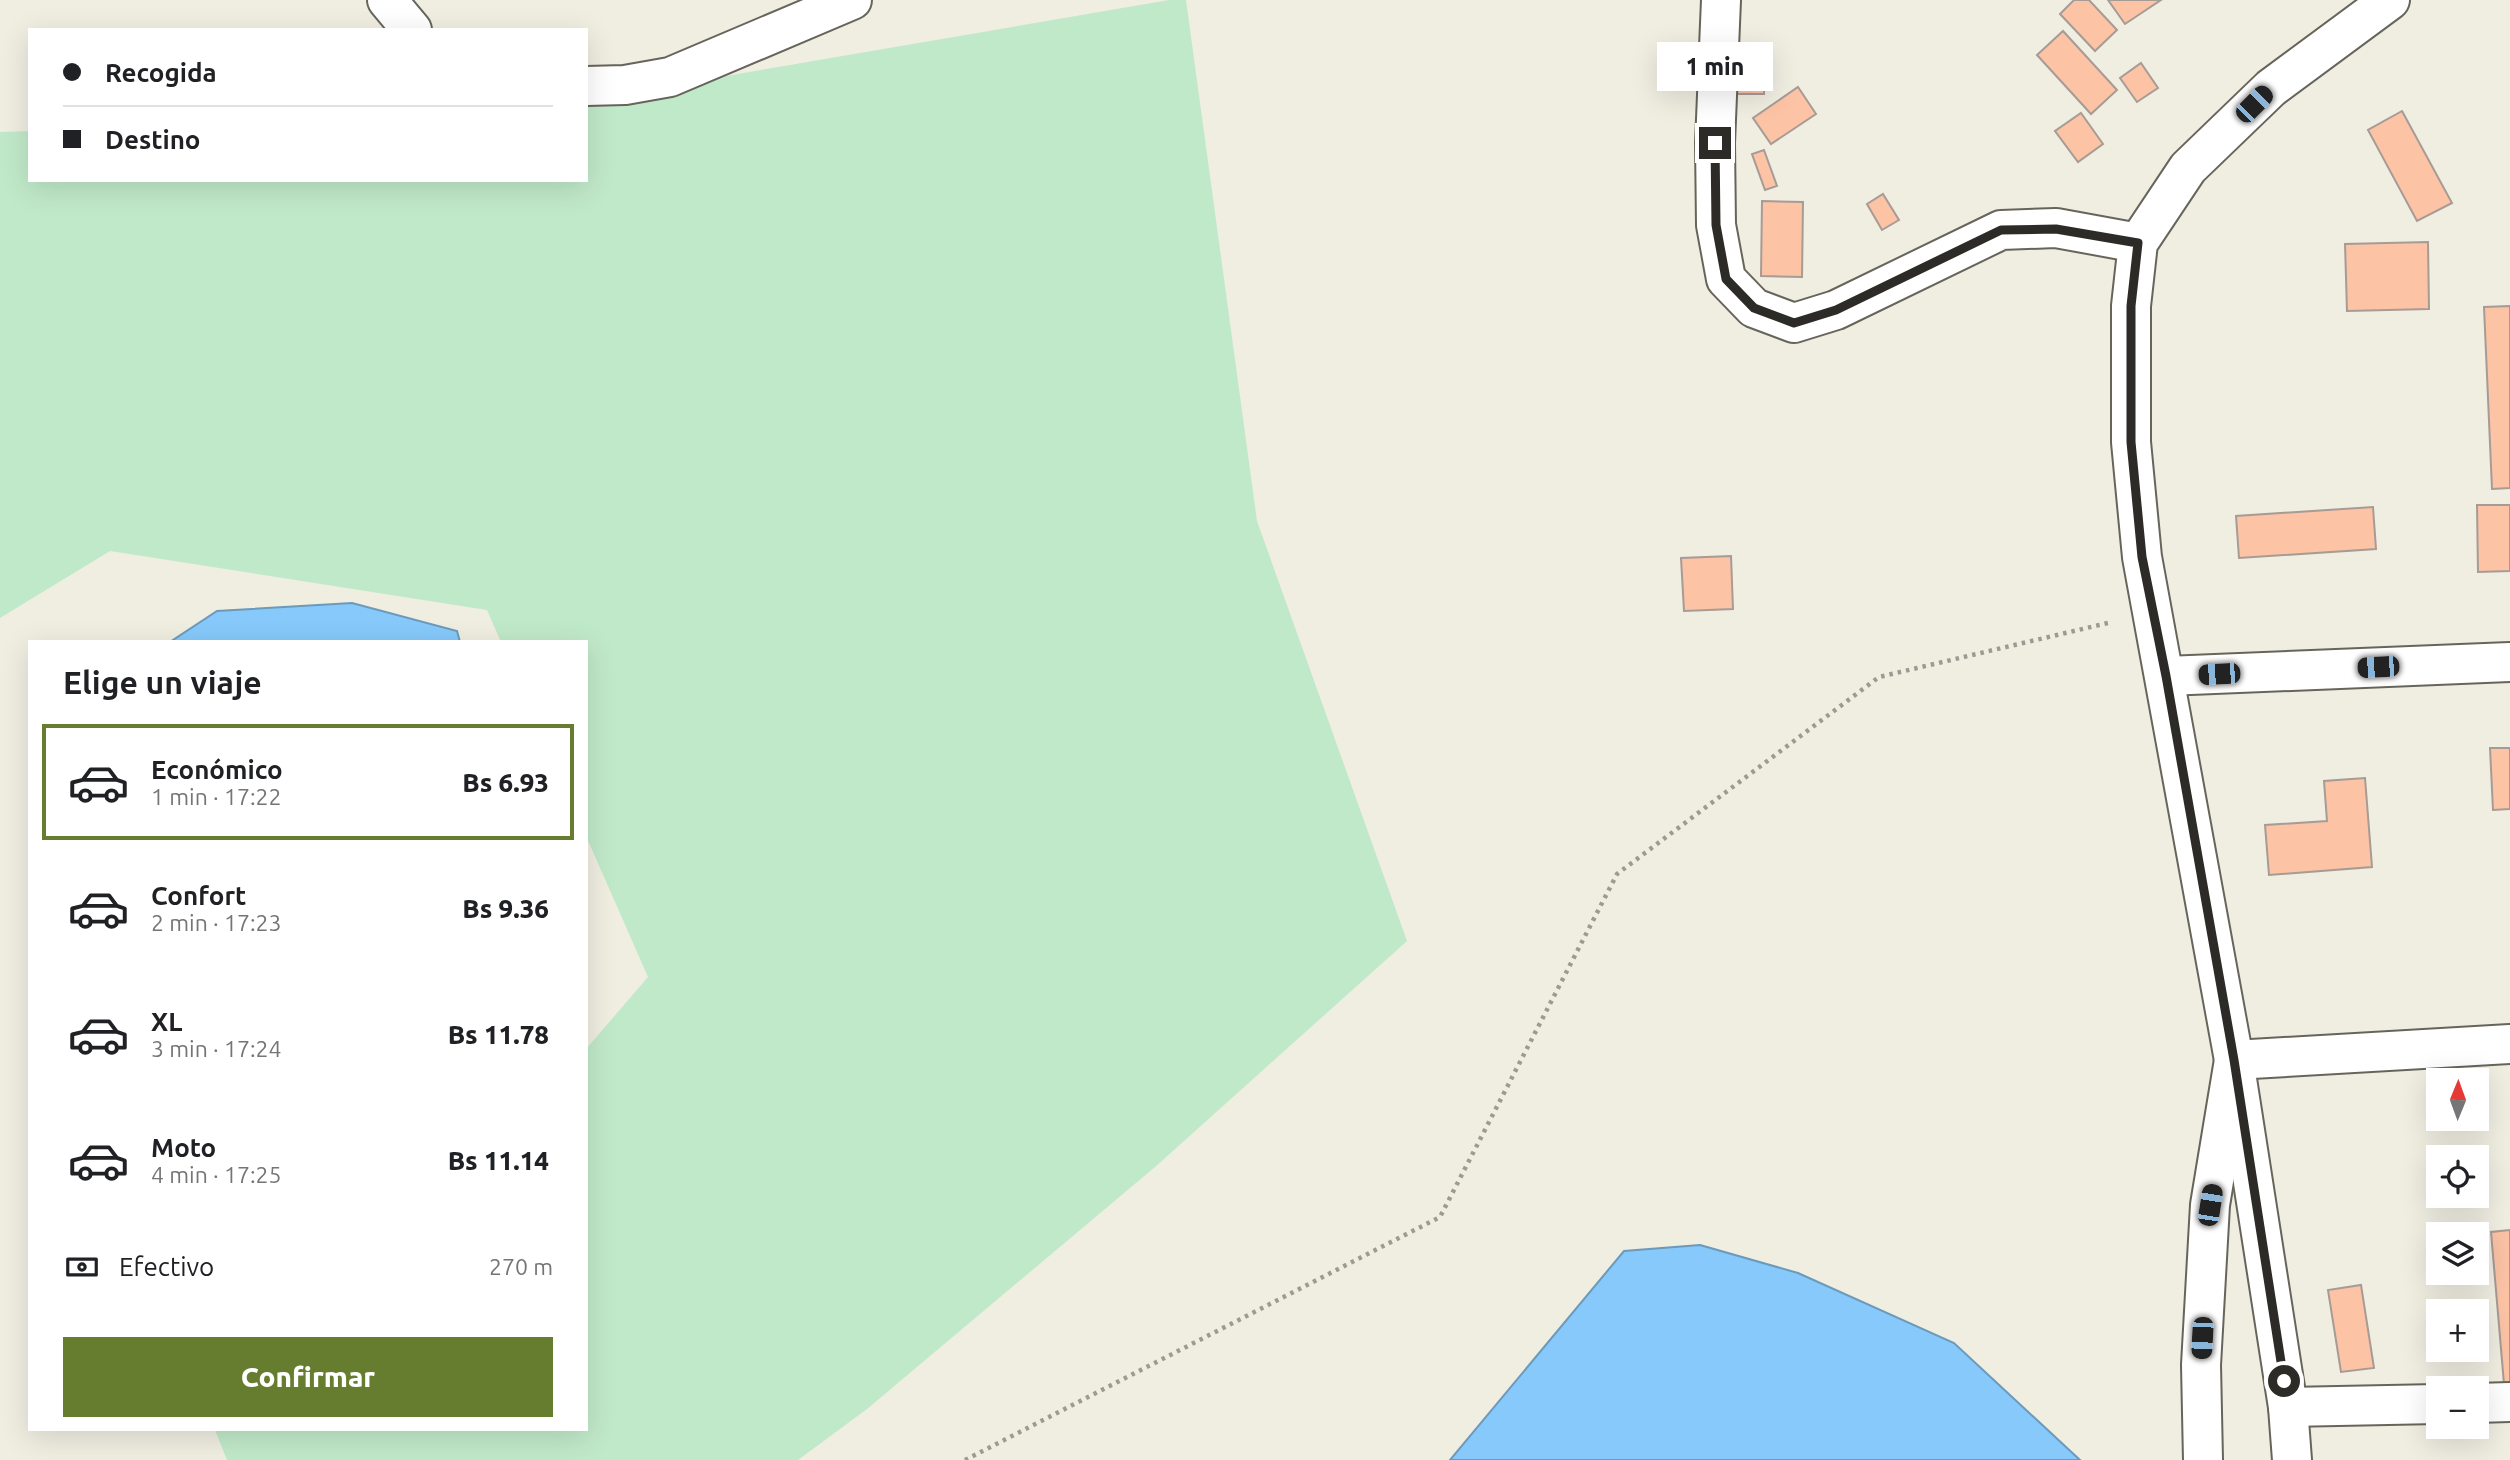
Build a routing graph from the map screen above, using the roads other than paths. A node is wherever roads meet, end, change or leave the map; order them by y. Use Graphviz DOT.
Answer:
graph roads {
  1 [pos="387,0"];
  2 [pos="852,0"];
  3 [pos="1721,0"];
  4 [pos="2390,0"];
  5 [pos="410,28"];
  6 [pos="588,86"];
  7 [pos="2138,243"];
  8 [pos="2510,662"];
  9 [pos="2166,676"];
  10 [pos="2510,1044"];
  11 [pos="2234,1060"];
  12 [pos="2510,1402"];
  13 [pos="2489,1403"];
  14 [pos="2426,1404"];
  15 [pos="2288,1407"];
  16 [pos="2203,1460"];
  17 [pos="2292,1460"];
  1 -- 5 [label="street"];
  2 -- 6 [label="street"];
  3 -- 7 [label="street"];
  4 -- 7 [label="street"];
  7 -- 9 [label="street"];
  8 -- 9 [label="street"];
  9 -- 11 [label="street"];
  10 -- 11 [label="street"];
  11 -- 15 [label="street"];
  11 -- 16 [label="street"];
  12 -- 13 [label="street"];
  14 -- 15 [label="street"];
  15 -- 17 [label="street"];
}
